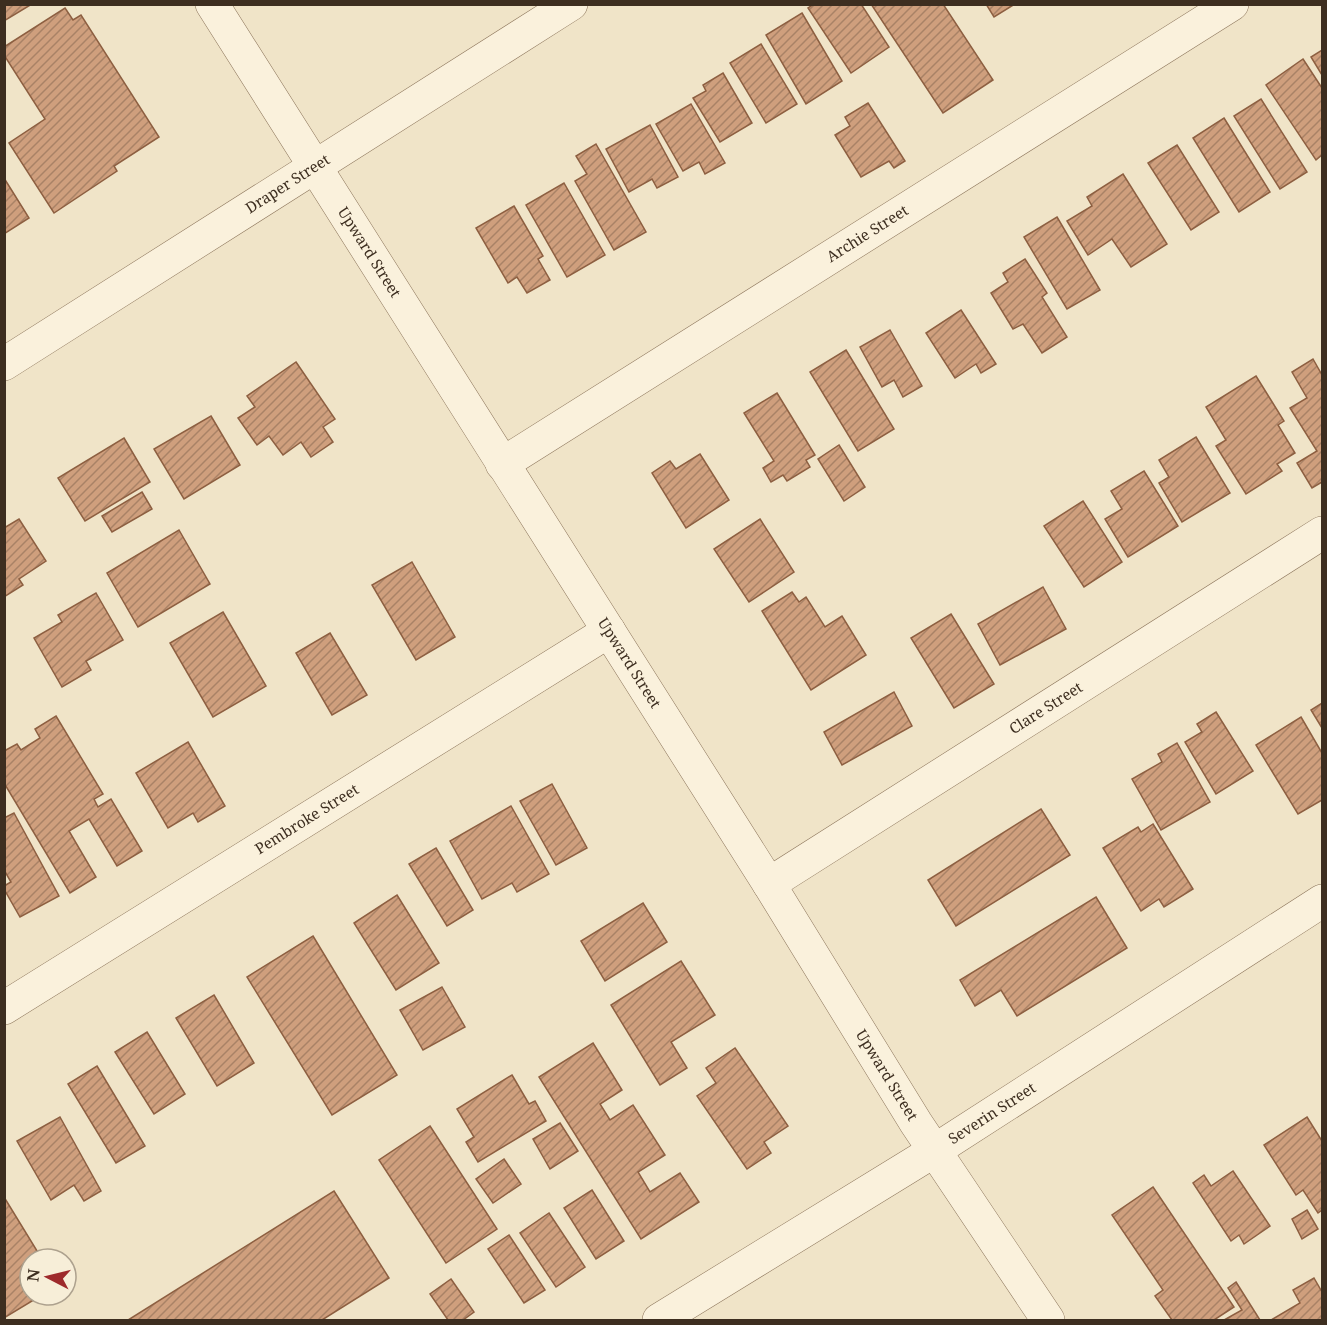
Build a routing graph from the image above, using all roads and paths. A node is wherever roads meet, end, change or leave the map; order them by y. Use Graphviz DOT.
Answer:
graph roads {
  1 [pos="212,4"];
  2 [pos="571,4"];
  3 [pos="1232,4"];
  4 [pos="316,166"];
  5 [pos="4,364"];
  6 [pos="502,464"];
  7 [pos="1323,533"];
  8 [pos="609,631"];
  9 [pos="769,884"];
  10 [pos="1323,901"];
  11 [pos="4,1008"];
  12 [pos="934,1151"];
  13 [pos="659,1320"];
  14 [pos="1048,1320"];
  1 -- 4 [label="street, Upward Street"];
  2 -- 4 [label="street, Draper Street"];
  3 -- 6 [label="street, Archie Street"];
  4 -- 5 [label="street, Draper Street"];
  4 -- 6 [label="street, Upward Street"];
  6 -- 8 [label="street, Upward Street"];
  7 -- 9 [label="street, Clare Street"];
  8 -- 9 [label="street, Upward Street"];
  8 -- 11 [label="street, Pembroke Street"];
  9 -- 12 [label="street, Upward Street"];
  10 -- 12 [label="street, Severin Street"];
  12 -- 13 [label="street, Severin Street"];
  12 -- 14 [label="street, Upward Street"];
}
